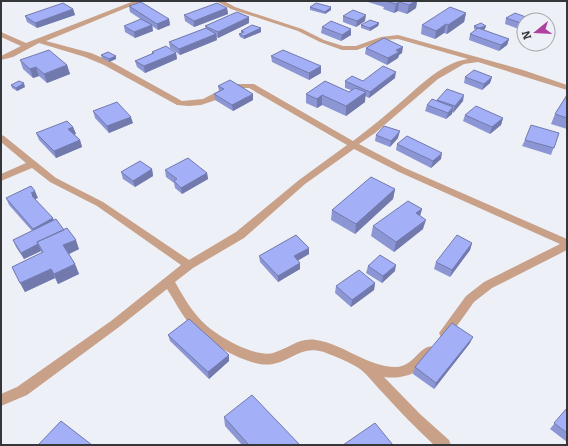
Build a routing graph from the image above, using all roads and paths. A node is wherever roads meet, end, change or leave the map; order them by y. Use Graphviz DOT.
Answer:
graph roads {
  1 [pos="140,1"];
  2 [pos="219,1"];
  3 [pos="1,34"];
  4 [pos="39,41"];
  5 [pos="26,46"];
  6 [pos="1,58"];
  7 [pos="479,60"];
  8 [pos="567,88"];
  9 [pos="1,138"];
  10 [pos="355,144"];
  11 [pos="32,164"];
  12 [pos="1,178"];
  13 [pos="567,244"];
  14 [pos="189,265"];
  15 [pos="168,281"];
  16 [pos="364,366"];
  17 [pos="1,400"];
  18 [pos="444,445"];
  1 -- 4 [label="street"];
  2 -- 7 [label="street"];
  3 -- 5 [label="street"];
  4 -- 5 [label="street"];
  4 -- 10 [label="street"];
  5 -- 6 [label="street"];
  7 -- 8 [label="street"];
  7 -- 10 [label="street"];
  9 -- 11 [label="street"];
  10 -- 13 [label="street"];
  10 -- 14 [label="street"];
  11 -- 12 [label="street"];
  11 -- 14 [label="street"];
  13 -- 16 [label="street"];
  14 -- 15 [label="street"];
  15 -- 16 [label="street"];
  15 -- 17 [label="street"];
  16 -- 18 [label="street"];
}
